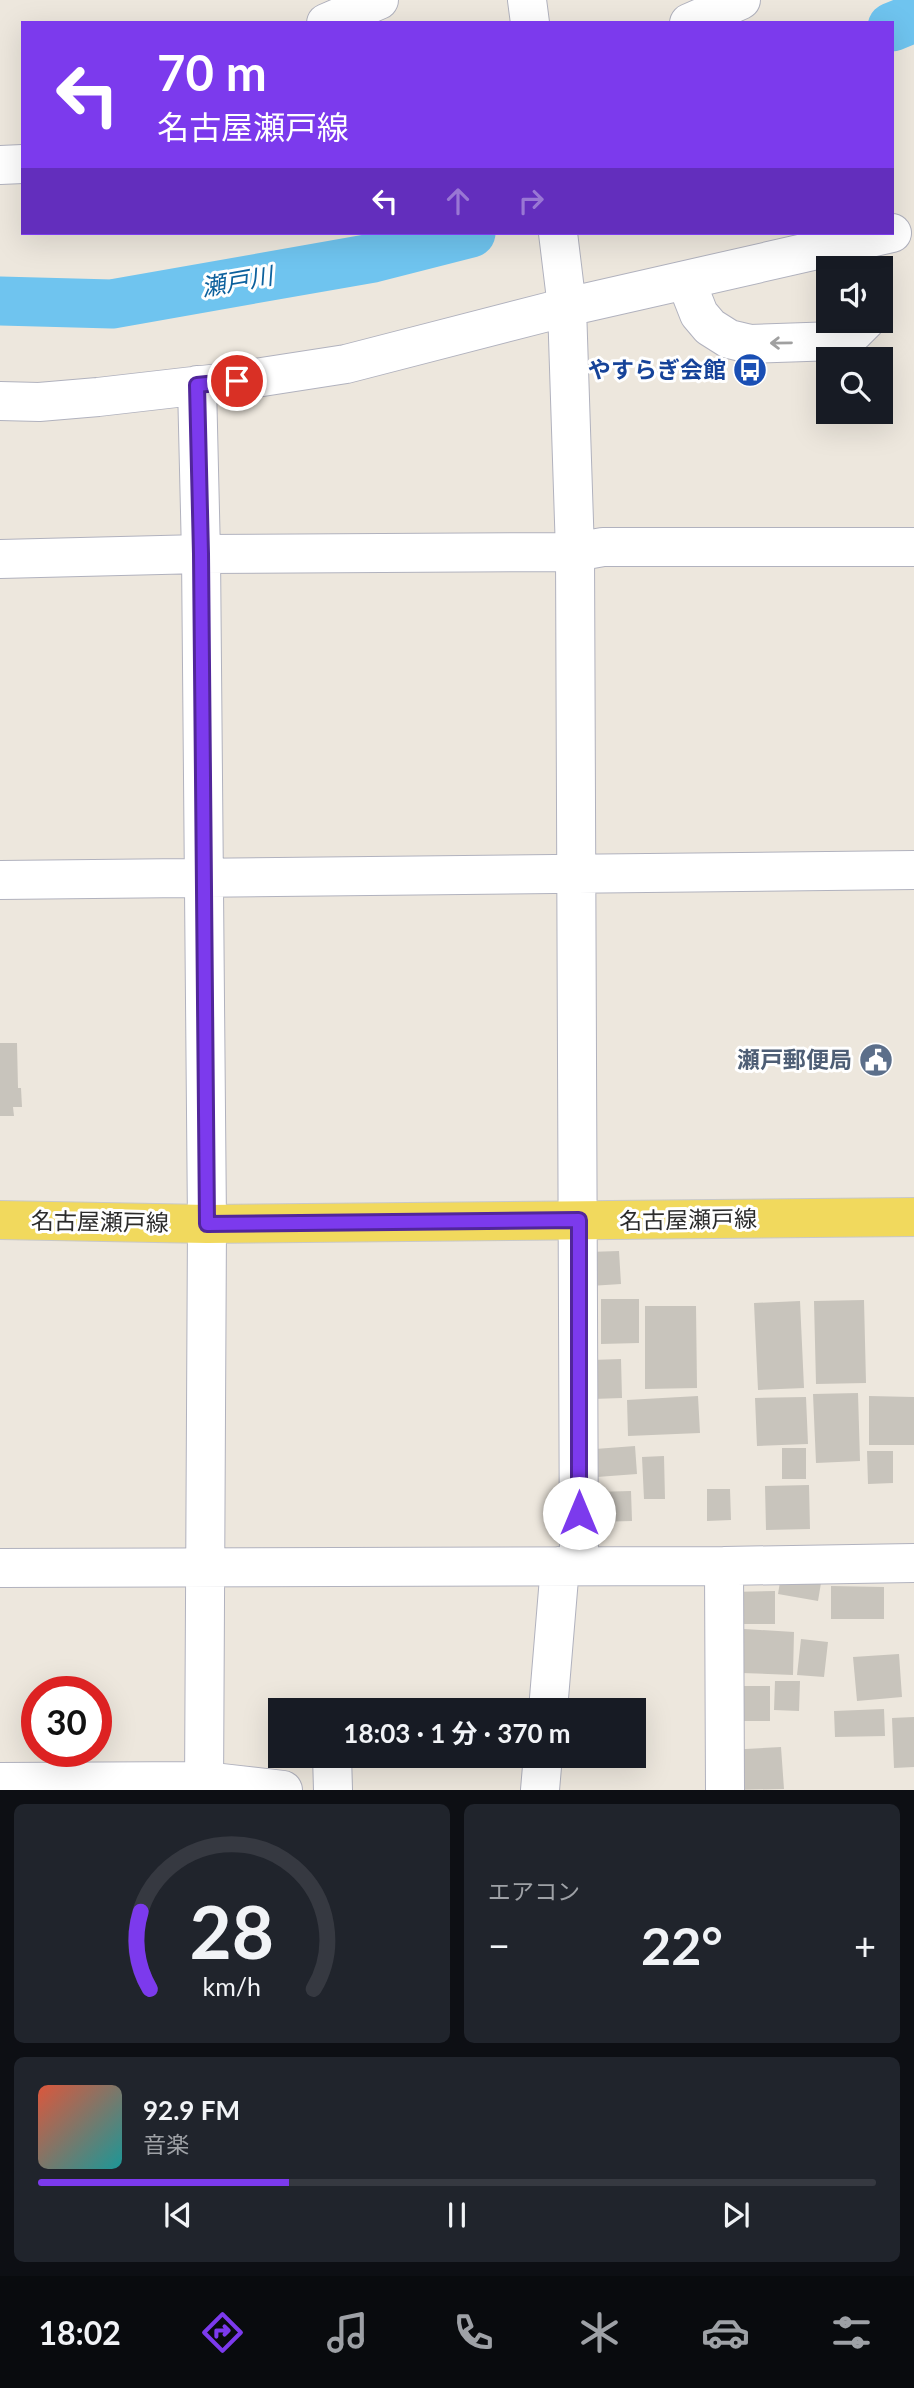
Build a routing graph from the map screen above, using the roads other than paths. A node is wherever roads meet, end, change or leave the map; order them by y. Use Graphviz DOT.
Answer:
graph roads {
  1 [pos="379,0"];
  2 [pos="527,0"];
  3 [pos="741,0"];
  4 [pos="331,21"];
  5 [pos="530,21"];
  6 [pos="694,21"];
  7 [pos="0,164"];
  8 [pos="21,164"];
  9 [pos="914,228"];
  10 [pos="558,235"];
  11 [pos="884,243"];
  12 [pos="686,281"];
  13 [pos="566,296"];
  14 [pos="852,333"];
  15 [pos="197,385"];
  16 [pos="0,401"];
  17 [pos="914,547"];
  18 [pos="575,552"];
  19 [pos="201,554"];
  20 [pos="0,559"];
  21 [pos="914,870"];
  22 [pos="576,874"];
  23 [pos="203,878"];
  24 [pos="0,880"];
  25 [pos="914,1217"];
  26 [pos="0,1220"];
  27 [pos="579,1220"];
  28 [pos="207,1224"];
  29 [pos="914,1563"];
  30 [pos="204,1566"];
  31 [pos="569,1566"];
  32 [pos="724,1566"];
  33 [pos="0,1568"];
  34 [pos="550,1698"];
  35 [pos="332,1768"];
  36 [pos="542,1768"];
  37 [pos="0,1782"];
  38 [pos="204,1785"];
  39 [pos="283,1790"];
  40 [pos="332,1790"];
  41 [pos="540,1790"];
  42 [pos="725,1790"];
  1 -- 4 [label="street"];
  2 -- 5 [label="street"];
  3 -- 6 [label="street"];
  7 -- 8 [label="street"];
  9 -- 11 [label="street"];
  10 -- 13 [label="street"];
  11 -- 12 [label="street"];
  12 -- 13 [label="street"];
  14 -- 12 [label="street, one-way"];
  13 -- 15 [label="street"];
  13 -- 18 [label="street"];
  15 -- 16 [label="street"];
  15 -- 19 [label="street"];
  17 -- 18 [label="street"];
  18 -- 19 [label="street"];
  18 -- 22 [label="street"];
  19 -- 20 [label="street"];
  19 -- 23 [label="street"];
  21 -- 22 [label="street"];
  22 -- 23 [label="street"];
  22 -- 27 [label="street"];
  23 -- 24 [label="street"];
  23 -- 28 [label="street"];
  25 -- 27 [label="main road, 名古屋瀬戸線"];
  26 -- 28 [label="main road, 名古屋瀬戸線"];
  27 -- 28 [label="main road, 名古屋瀬戸線"];
  27 -- 31 [label="street"];
  28 -- 30 [label="street"];
  29 -- 32 [label="street"];
  30 -- 31 [label="street"];
  30 -- 33 [label="street"];
  30 -- 38 [label="street"];
  31 -- 32 [label="street"];
  31 -- 34 [label="street"];
  32 -- 42 [label="street"];
  35 -- 40 [label="street"];
  36 -- 41 [label="street"];
  37 -- 38 [label="street"];
  38 -- 39 [label="street"];
}
